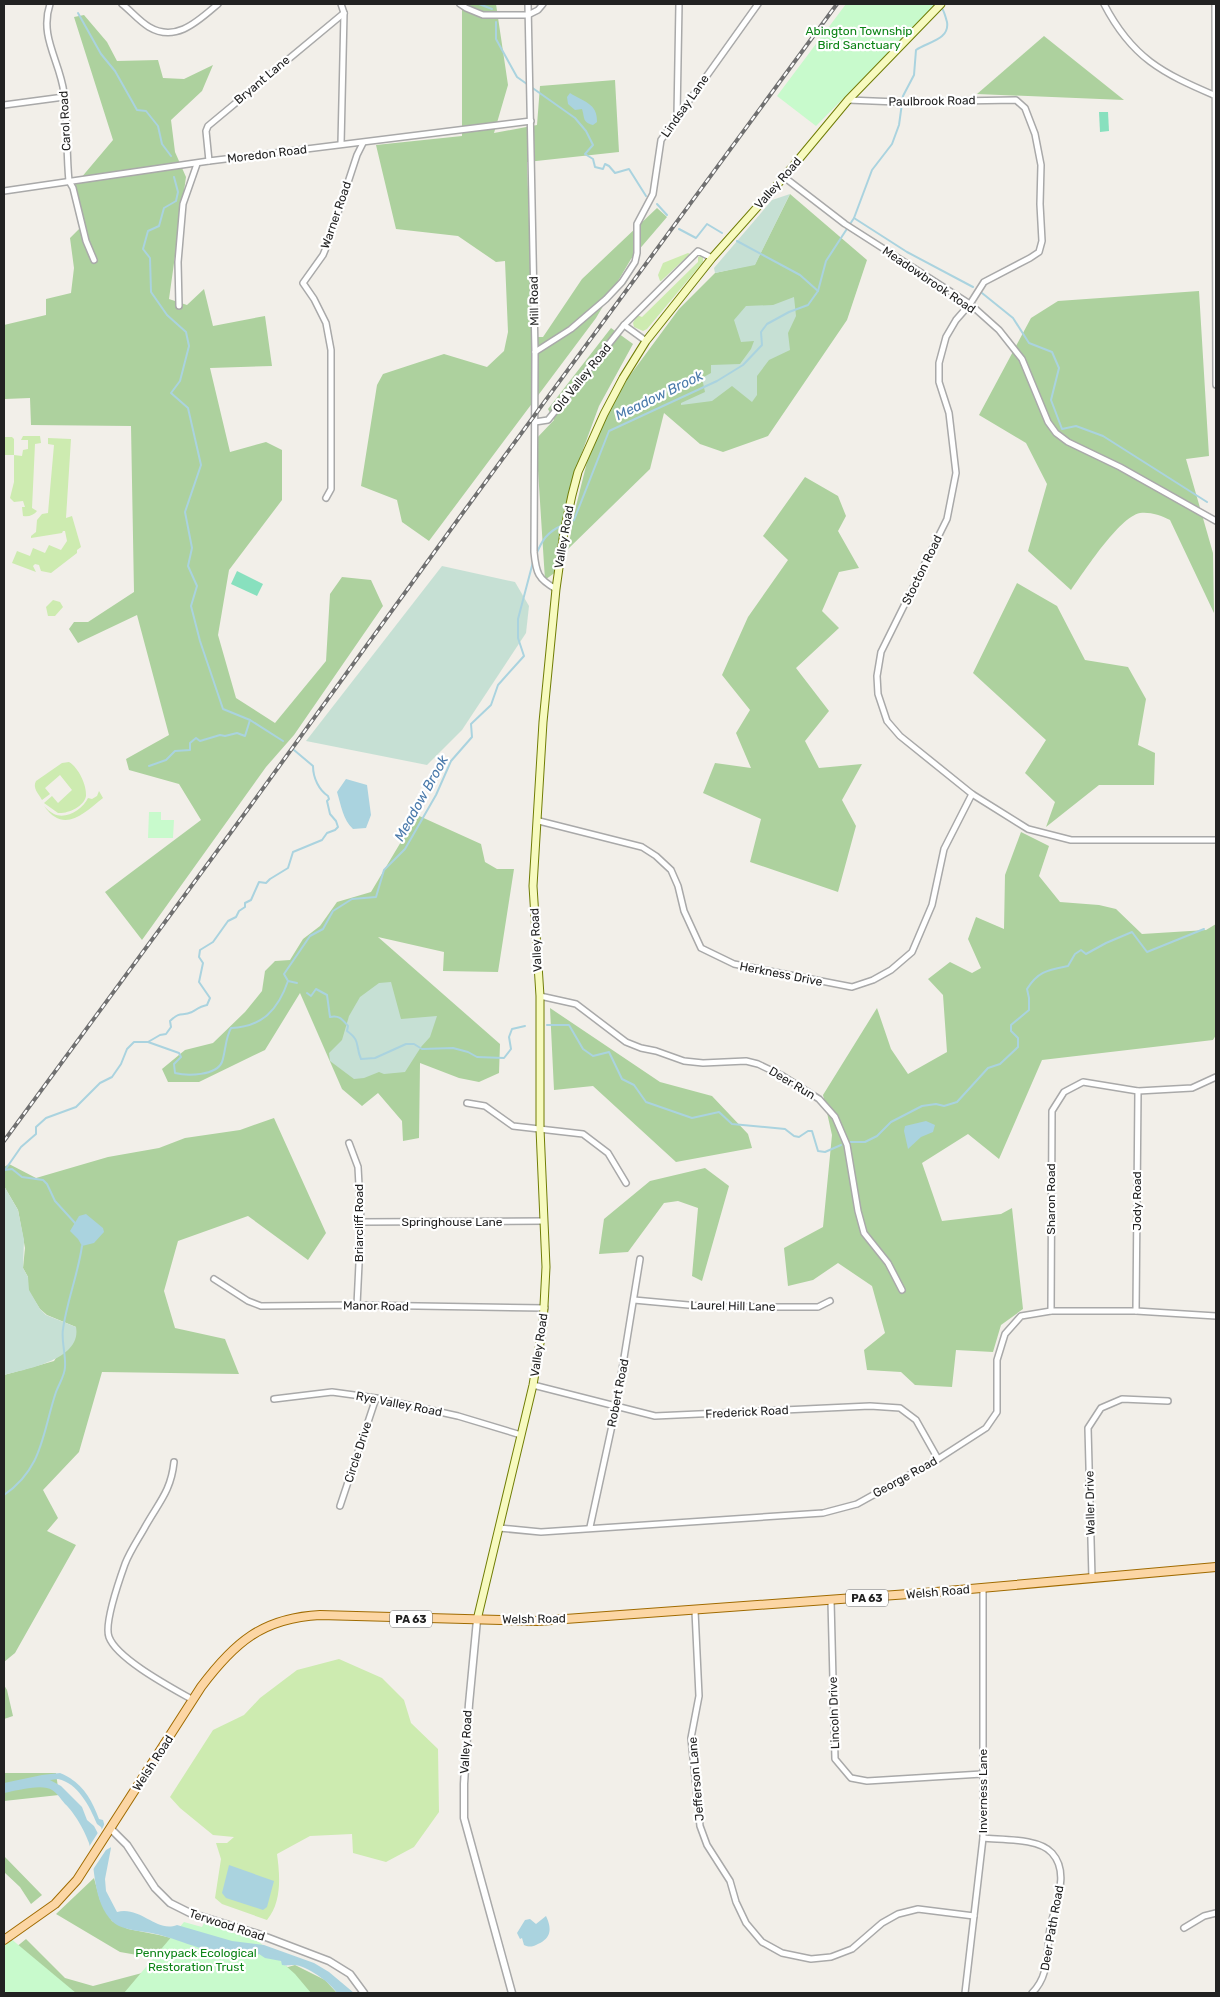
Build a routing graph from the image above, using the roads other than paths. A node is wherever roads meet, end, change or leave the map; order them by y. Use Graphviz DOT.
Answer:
graph roads {
  1 [pos="50,4"];
  2 [pos="122,4"];
  3 [pos="218,4"];
  4 [pos="341,4"];
  5 [pos="460,4"];
  6 [pos="528,4"];
  7 [pos="543,4"];
  8 [pos="679,4"];
  9 [pos="758,4"];
  10 [pos="941,4"];
  11 [pos="1104,4"];
  12 [pos="1214,4"];
  13 [pos="344,13"];
  14 [pos="528,14"];
  15 [pos="1215,95"];
  16 [pos="64,97"];
  17 [pos="848,100"];
  18 [pos="1016,100"];
  19 [pos="4,105"];
  20 [pos="677,116"];
  21 [pos="531,121"];
  22 [pos="363,143"];
  23 [pos="342,144"];
  24 [pos="209,161"];
  25 [pos="197,164"];
  26 [pos="784,177"];
  27 [pos="69,182"];
  28 [pos="4,191"];
  29 [pos="712,258"];
  30 [pos="94,260"];
  31 [pos="970,304"];
  32 [pos="178,306"];
  33 [pos="624,325"];
  34 [pos="646,341"];
  35 [pos="535,352"];
  36 [pos="1216,385"];
  37 [pos="534,422"];
  38 [pos="326,498"];
  39 [pos="1216,521"];
  40 [pos="556,588"];
  41 [pos="972,794"];
  42 [pos="538,821"];
  43 [pos="1216,840"];
  44 [pos="540,996"];
  45 [pos="1216,1078"];
  46 [pos="1138,1091"];
  47 [pos="467,1104"];
  48 [pos="540,1129"];
  49 [pos="349,1143"];
  50 [pos="626,1182"];
  51 [pos="544,1221"];
  52 [pos="361,1222"];
  53 [pos="640,1258"];
  54 [pos="214,1279"];
  55 [pos="902,1290"];
  56 [pos="634,1300"];
  57 [pos="830,1301"];
  58 [pos="357,1305"];
  59 [pos="544,1308"];
  60 [pos="1051,1311"];
  61 [pos="1136,1311"];
  62 [pos="1216,1316"];
  63 [pos="533,1385"];
  64 [pos="376,1398"];
  65 [pos="274,1399"];
  66 [pos="1168,1401"];
  67 [pos="616,1407"];
  68 [pos="522,1435"];
  69 [pos="938,1459"];
  70 [pos="174,1462"];
  71 [pos="340,1506"];
  72 [pos="590,1527"];
  73 [pos="499,1528"];
  74 [pos="1216,1566"];
  75 [pos="1092,1578"];
  76 [pos="983,1588"];
  77 [pos="831,1601"];
  78 [pos="695,1611"];
  79 [pos="477,1620"];
  80 [pos="193,1700"];
  81 [pos="982,1774"];
  82 [pos="110,1830"];
  83 [pos="983,1838"];
  84 [pos="1216,1913"];
  85 [pos="974,1916"];
  86 [pos="1184,1928"];
  87 [pos="4,1940"];
  88 [pos="364,1993"];
  89 [pos="512,1993"];
  90 [pos="965,1993"];
  91 [pos="1032,1993"];
  1 -- 16 [label="street, Carol Road"];
  2 -- 3 [label="street"];
  4 -- 13 [label="street"];
  5 -- 14 [label="street"];
  6 -- 14 [label="street, Mill Road"];
  7 -- 14 [label="street"];
  8 -- 20 [label="street"];
  9 -- 20 [label="street, Lindsay Lane"];
  10 -- 17 [label="main road, Valley Road"];
  11 -- 15 [label="street"];
  12 -- 15 [label="street"];
  13 -- 23 [label="street"];
  13 -- 24 [label="street, Bryant Lane"];
  14 -- 21 [label="street, Mill Road"];
  15 -- 36 [label="street"];
  16 -- 19 [label="street"];
  16 -- 27 [label="street, Carol Road"];
  17 -- 18 [label="street, Paulbrook Road"];
  17 -- 26 [label="main road, Valley Road"];
  18 -- 31 [label="street, Stocton Road"];
  20 -- 35 [label="street, Lindsay Lane"];
  21 -- 22 [label="street, Moredon Road"];
  21 -- 35 [label="street, Mill Road"];
  22 -- 23 [label="street, Moredon Road"];
  22 -- 38 [label="street, Warner Road"];
  23 -- 24 [label="street, Moredon Road"];
  24 -- 25 [label="street, Moredon Road"];
  25 -- 27 [label="street, Moredon Road"];
  25 -- 32 [label="street"];
  26 -- 29 [label="main road, Valley Road"];
  26 -- 31 [label="street, Meadowbrook Road"];
  27 -- 28 [label="street, Moredon Road"];
  27 -- 30 [label="street, Carol Road"];
  29 -- 33 [label="street, Old Valley Road"];
  29 -- 34 [label="main road, Valley Road"];
  31 -- 39 [label="street, Meadowbrook Road"];
  31 -- 41 [label="street, Stocton Road"];
  33 -- 34 [label="street"];
  33 -- 37 [label="street, Old Valley Road"];
  34 -- 40 [label="main road, Valley Road"];
  35 -- 37 [label="street, Mill Road"];
  37 -- 40 [label="street, Mill Road"];
  40 -- 42 [label="main road, Valley Road"];
  41 -- 42 [label="street, Herkness Drive"];
  41 -- 43 [label="street, Stocton Road"];
  42 -- 44 [label="main road, Valley Road"];
  44 -- 48 [label="main road, Valley Road"];
  44 -- 55 [label="street, Deer Run"];
  45 -- 46 [label="street"];
  46 -- 60 [label="street, Sharon Road"];
  46 -- 61 [label="street, Jody Road"];
  47 -- 48 [label="street"];
  48 -- 50 [label="street"];
  48 -- 51 [label="main road, Valley Road"];
  49 -- 52 [label="street, Briarcliff Road"];
  51 -- 52 [label="street, Springhouse Lane"];
  51 -- 59 [label="main road, Valley Road"];
  52 -- 58 [label="street, Briarcliff Road"];
  53 -- 56 [label="street, Robert Road"];
  54 -- 58 [label="street, Manor Road"];
  56 -- 57 [label="street, Laurel Hill Lane"];
  56 -- 67 [label="street, Robert Road"];
  58 -- 59 [label="street, Manor Road"];
  59 -- 63 [label="main road, Valley Road"];
  60 -- 61 [label="street, George Road"];
  60 -- 69 [label="street, George Road"];
  61 -- 62 [label="street, George Road"];
  63 -- 67 [label="street, Frederick Road"];
  63 -- 68 [label="main road, Valley Road"];
  64 -- 65 [label="street, Rye Valley Road"];
  64 -- 68 [label="street, Rye Valley Road"];
  64 -- 71 [label="street, Circle Drive"];
  66 -- 75 [label="street, Waller Drive"];
  67 -- 69 [label="street, Frederick Road"];
  67 -- 72 [label="street, Robert Road"];
  68 -- 73 [label="main road, Valley Road"];
  69 -- 72 [label="street, George Road"];
  70 -- 80 [label="street"];
  72 -- 73 [label="street, George Road"];
  73 -- 79 [label="main road, Valley Road"];
  74 -- 75 [label="main road, Welsh Road / PA 63"];
  75 -- 76 [label="main road, Welsh Road / PA 63"];
  76 -- 77 [label="main road, Welsh Road / PA 63"];
  76 -- 81 [label="street, Inverness Lane"];
  77 -- 78 [label="main road, Welsh Road / PA 63"];
  77 -- 81 [label="street, Lincoln Drive"];
  78 -- 79 [label="main road, Welsh Road / PA 63"];
  78 -- 85 [label="street, Jefferson Lane"];
  79 -- 80 [label="main road, Welsh Road / PA 63"];
  79 -- 89 [label="street, Valley Road"];
  80 -- 82 [label="main road, Welsh Road / PA 63"];
  81 -- 83 [label="street, Inverness Lane"];
  82 -- 87 [label="main road, Welsh Road / PA 63"];
  82 -- 88 [label="street, Terwood Road"];
  83 -- 85 [label="street, Inverness Lane"];
  83 -- 91 [label="street, Deer Path Road"];
  84 -- 86 [label="street"];
  85 -- 90 [label="street, Inverness Lane"];
}
